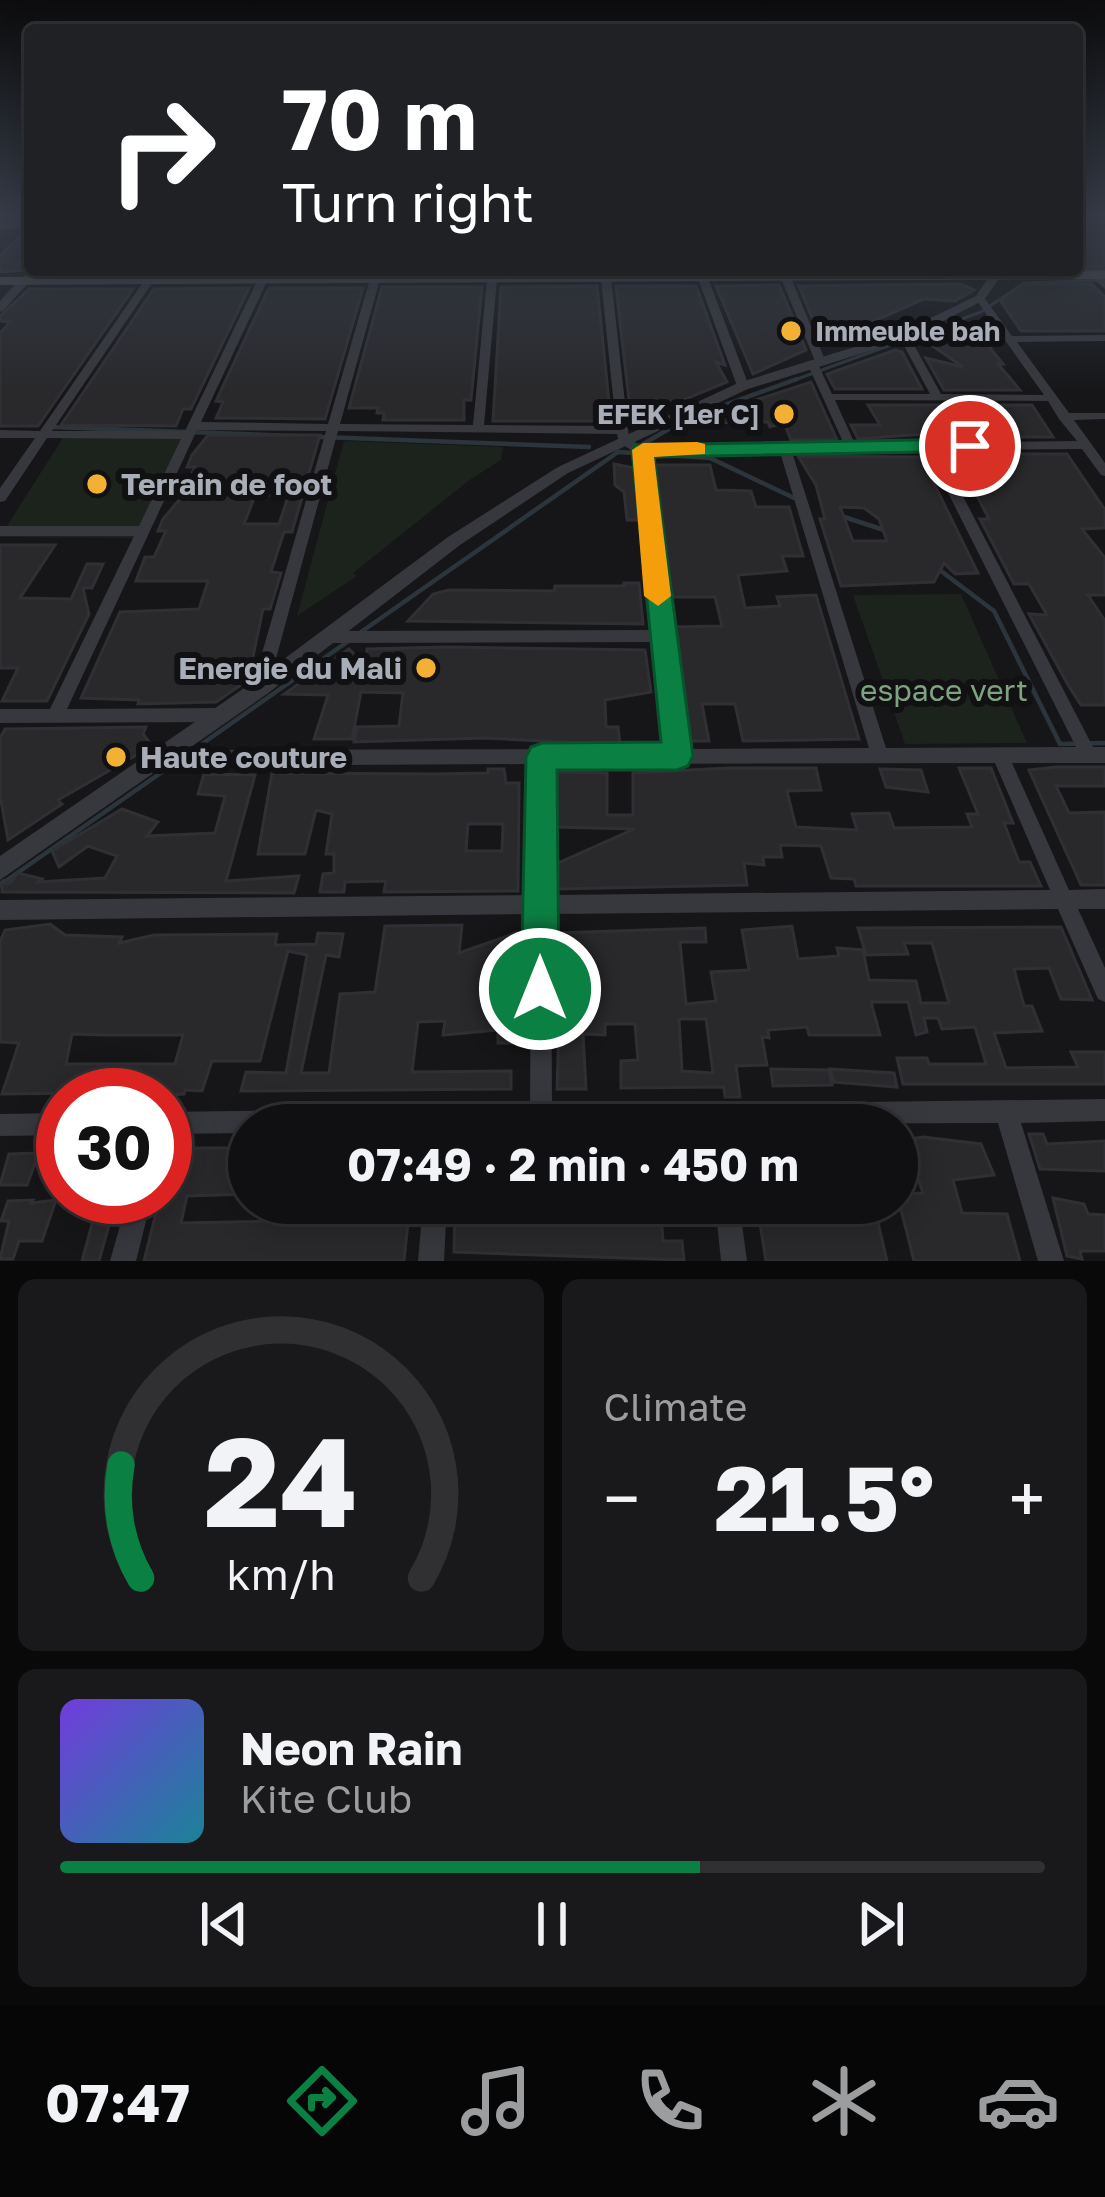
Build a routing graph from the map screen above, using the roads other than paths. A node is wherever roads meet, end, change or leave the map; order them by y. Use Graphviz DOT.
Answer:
graph roads {
  1 [pos="29,276"];
  2 [pos="54,276"];
  3 [pos="259,276"];
  4 [pos="409,276"];
  5 [pos="455,276"];
  6 [pos="616,276"];
  7 [pos="665,276"];
  8 [pos="869,276"];
  9 [pos="991,276"];
  10 [pos="1058,276"];
  11 [pos="606,278"];
  12 [pos="703,278"];
  13 [pos="786,278"];
  14 [pos="1101,278"];
  15 [pos="375,279"];
  16 [pos="492,279"];
  17 [pos="149,280"];
  18 [pos="980,298"];
  19 [pos="0,309"];
  20 [pos="904,336"];
  21 [pos="1105,338"];
  22 [pos="1009,339"];
  23 [pos="816,362"];
  24 [pos="743,386"];
  25 [pos="829,397"];
  26 [pos="1050,398"];
  27 [pos="938,399"];
  28 [pos="1105,416"];
  29 [pos="1063,417"];
  30 [pos="48,428"];
  31 [pos="478,429"];
  32 [pos="191,431"];
  33 [pos="332,432"];
  34 [pos="0,434"];
  35 [pos="623,434"];
  36 [pos="1085,445"];
  37 [pos="851,447"];
  38 [pos="931,447"];
  39 [pos="785,448"];
  40 [pos="643,450"];
  41 [pos="1105,472"];
  42 [pos="0,499"];
  43 [pos="0,531"];
  44 [pos="142,531"];
  45 [pos="662,636"];
  46 [pos="330,637"];
  47 [pos="260,688"];
  48 [pos="221,715"];
  49 [pos="0,716"];
  50 [pos="55,716"];
  51 [pos="880,755"];
  52 [pos="1000,755"];
  53 [pos="1096,755"];
  54 [pos="677,756"];
  55 [pos="542,757"];
  56 [pos="160,758"];
  57 [pos="6,861"];
  58 [pos="1064,899"];
  59 [pos="1105,899"];
  60 [pos="539,904"];
  61 [pos="0,910"];
  62 [pos="1105,992"];
  63 [pos="541,1104"];
  64 [pos="1105,1110"];
  65 [pos="1006,1111"];
  66 [pos="918,1114"];
  67 [pos="192,1123"];
  68 [pos="228,1123"];
  69 [pos="36,1124"];
  70 [pos="0,1125"];
  71 [pos="133,1224"];
  72 [pos="434,1224"];
  73 [pos="730,1224"];
  74 [pos="123,1261"];
  75 [pos="431,1261"];
  76 [pos="734,1261"];
  77 [pos="1052,1261"];
  1 -- 19 [label="street"];
  2 -- 17 [label="main road"];
  3 -- 15 [label="main road"];
  3 -- 17 [label="main road"];
  3 -- 32 [label="street"];
  4 -- 15 [label="main road"];
  5 -- 16 [label="main road"];
  6 -- 11 [label="main road"];
  7 -- 12 [label="main road"];
  8 -- 13 [label="main road"];
  9 -- 18 [label="street"];
  10 -- 14 [label="main road"];
  11 -- 16 [label="main road"];
  11 -- 35 [label="street"];
  12 -- 13 [label="main road"];
  12 -- 24 [label="street"];
  13 -- 23 [label="street"];
  15 -- 33 [label="street"];
  16 -- 31 [label="street"];
  17 -- 30 [label="street"];
  18 -- 20 [label="street"];
  18 -- 22 [label="street"];
  20 -- 23 [label="street"];
  20 -- 27 [label="street"];
  21 -- 22 [label="street"];
  22 -- 26 [label="street"];
  23 -- 24 [label="street"];
  23 -- 25 [label="street"];
  24 -- 35 [label="street"];
  25 -- 27 [label="street"];
  25 -- 37 [label="street"];
  26 -- 27 [label="street"];
  26 -- 29 [label="street"];
  28 -- 29 [label="street"];
  29 -- 36 [label="street"];
  30 -- 32 [label="street"];
  30 -- 34 [label="street"];
  30 -- 42 [label="street"];
  31 -- 33 [label="street"];
  31 -- 35 [label="street"];
  32 -- 33 [label="street"];
  32 -- 44 [label="street"];
  33 -- 47 [label="street"];
  35 -- 40 [label="street"];
  35 -- 46 [label="street"];
  36 -- 38 [label="street"];
  36 -- 41 [label="street"];
  37 -- 38 [label="street"];
  37 -- 39 [label="street"];
  38 -- 53 [label="street"];
  39 -- 40 [label="street"];
  39 -- 51 [label="street"];
  40 -- 45 [label="street"];
  43 -- 44 [label="street"];
  44 -- 50 [label="street"];
  45 -- 46 [label="street"];
  45 -- 54 [label="street"];
  46 -- 47 [label="street"];
  47 -- 48 [label="street"];
  48 -- 50 [label="street"];
  48 -- 56 [label="street"];
  49 -- 50 [label="street"];
  51 -- 52 [label="street"];
  51 -- 54 [label="street"];
  52 -- 53 [label="street"];
  52 -- 58 [label="street"];
  54 -- 55 [label="street"];
  55 -- 56 [label="street"];
  55 -- 60 [label="street"];
  56 -- 57 [label="street"];
  58 -- 59 [label="street"];
  58 -- 60 [label="street"];
  58 -- 62 [label="street"];
  60 -- 61 [label="street"];
  60 -- 63 [label="street"];
  64 -- 65 [label="street"];
  65 -- 66 [label="street"];
  65 -- 77 [label="street"];
  67 -- 68 [label="street"];
  69 -- 70 [label="street"];
  71 -- 74 [label="street"];
  72 -- 75 [label="street"];
  73 -- 76 [label="street"];
}
